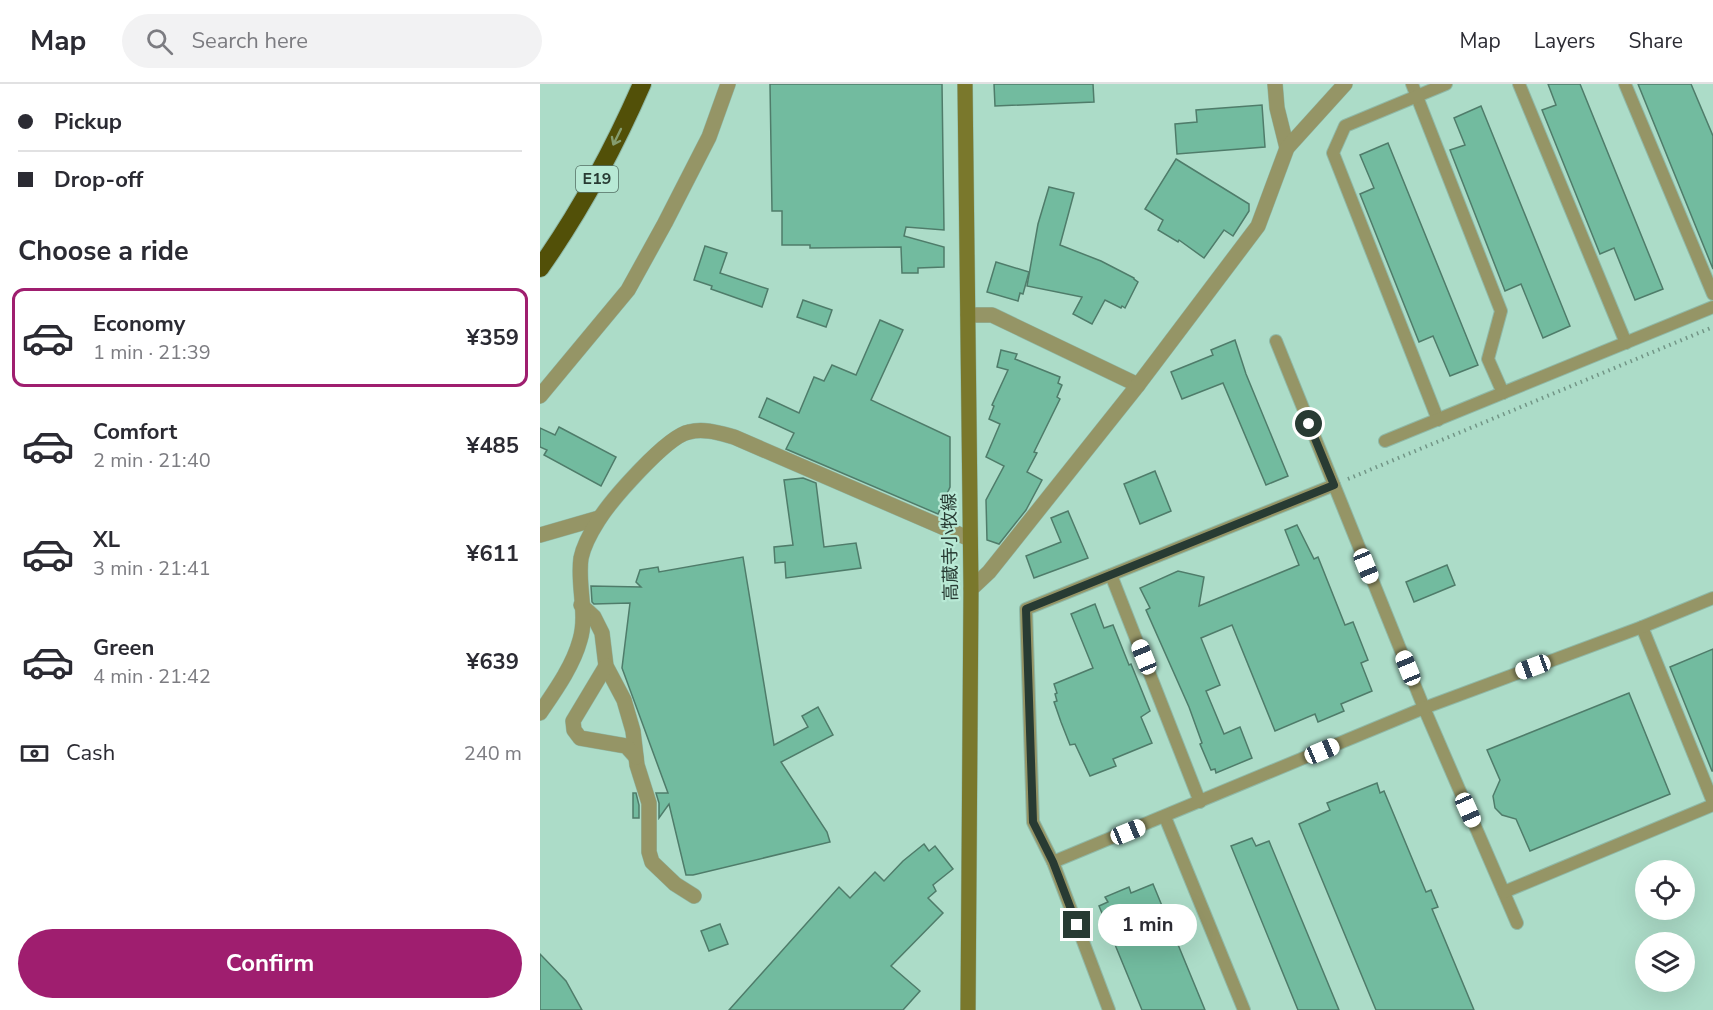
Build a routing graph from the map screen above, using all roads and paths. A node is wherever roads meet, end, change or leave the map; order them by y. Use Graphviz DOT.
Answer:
graph roads {
  1 [pos="642,84"];
  2 [pos="729,84"];
  3 [pos="965,84"];
  4 [pos="1275,84"];
  5 [pos="1345,84"];
  6 [pos="1412,84"];
  7 [pos="1446,84"];
  8 [pos="1519,84"];
  9 [pos="1625,84"];
  10 [pos="1416,97"];
  11 [pos="1287,148"];
  12 [pos="540,267"];
  13 [pos="1713,294"];
  14 [pos="1713,307"];
  15 [pos="968,315"];
  16 [pos="1713,327"];
  17 [pos="1276,341"];
  18 [pos="1626,343"];
  19 [pos="1138,385"];
  20 [pos="1503,393"];
  21 [pos="540,396"];
  22 [pos="1438,420"];
  23 [pos="1385,441"];
  24 [pos="1334,485"];
  25 [pos="599,518"];
  26 [pos="540,535"];
  27 [pos="970,539"];
  28 [pos="1111,575"];
  29 [pos="971,589"];
  30 [pos="1713,598"];
  31 [pos="581,605"];
  32 [pos="1642,627"];
  33 [pos="606,666"];
  34 [pos="1424,708"];
  35 [pos="540,713"];
  36 [pos="636,757"];
  37 [pos="1200,802"];
  38 [pos="1713,804"];
  39 [pos="1165,817"];
  40 [pos="1053,862"];
  41 [pos="1504,892"];
  42 [pos="694,896"];
  43 [pos="1517,923"];
  44 [pos="968,1010"];
  45 [pos="1109,1010"];
  46 [pos="1244,1010"];
  1 -- 12 [label="highway, E19, one-way"];
  2 -- 21 [label="street"];
  3 -- 15 [label="main road, 高蔵寺小牧線"];
  4 -- 11 [label="street"];
  5 -- 11 [label="street"];
  6 -- 10 [label="lane"];
  7 -- 10 [label="lane"];
  8 -- 18 [label="lane"];
  9 -- 13 [label="lane"];
  10 -- 20 [label="lane"];
  10 -- 22 [label="lane"];
  11 -- 19 [label="street"];
  14 -- 18 [label="lane"];
  15 -- 19 [label="street"];
  15 -- 27 [label="main road, 高蔵寺小牧線"];
  16 -- 24 [label="path"];
  17 -- 24 [label="lane"];
  18 -- 20 [label="lane"];
  19 -- 29 [label="street"];
  20 -- 22 [label="lane"];
  22 -- 23 [label="lane"];
  24 -- 28 [label="lane"];
  24 -- 34 [label="lane"];
  25 -- 26 [label="street"];
  25 -- 27 [label="street"];
  25 -- 31 [label="street"];
  27 -- 29 [label="main road, 高蔵寺小牧線"];
  28 -- 37 [label="lane"];
  28 -- 40 [label="lane"];
  29 -- 44 [label="main road, 高蔵寺小牧線"];
  30 -- 32 [label="lane"];
  31 -- 33 [label="street"];
  31 -- 35 [label="street"];
  32 -- 34 [label="lane"];
  32 -- 38 [label="lane"];
  33 -- 36 [label="street"];
  33 -- 36 [label="street"];
  34 -- 37 [label="lane"];
  34 -- 41 [label="lane"];
  36 -- 42 [label="street"];
  37 -- 39 [label="lane"];
  38 -- 41 [label="lane"];
  39 -- 40 [label="lane"];
  39 -- 46 [label="lane"];
  40 -- 45 [label="lane"];
  41 -- 43 [label="lane"];
}
